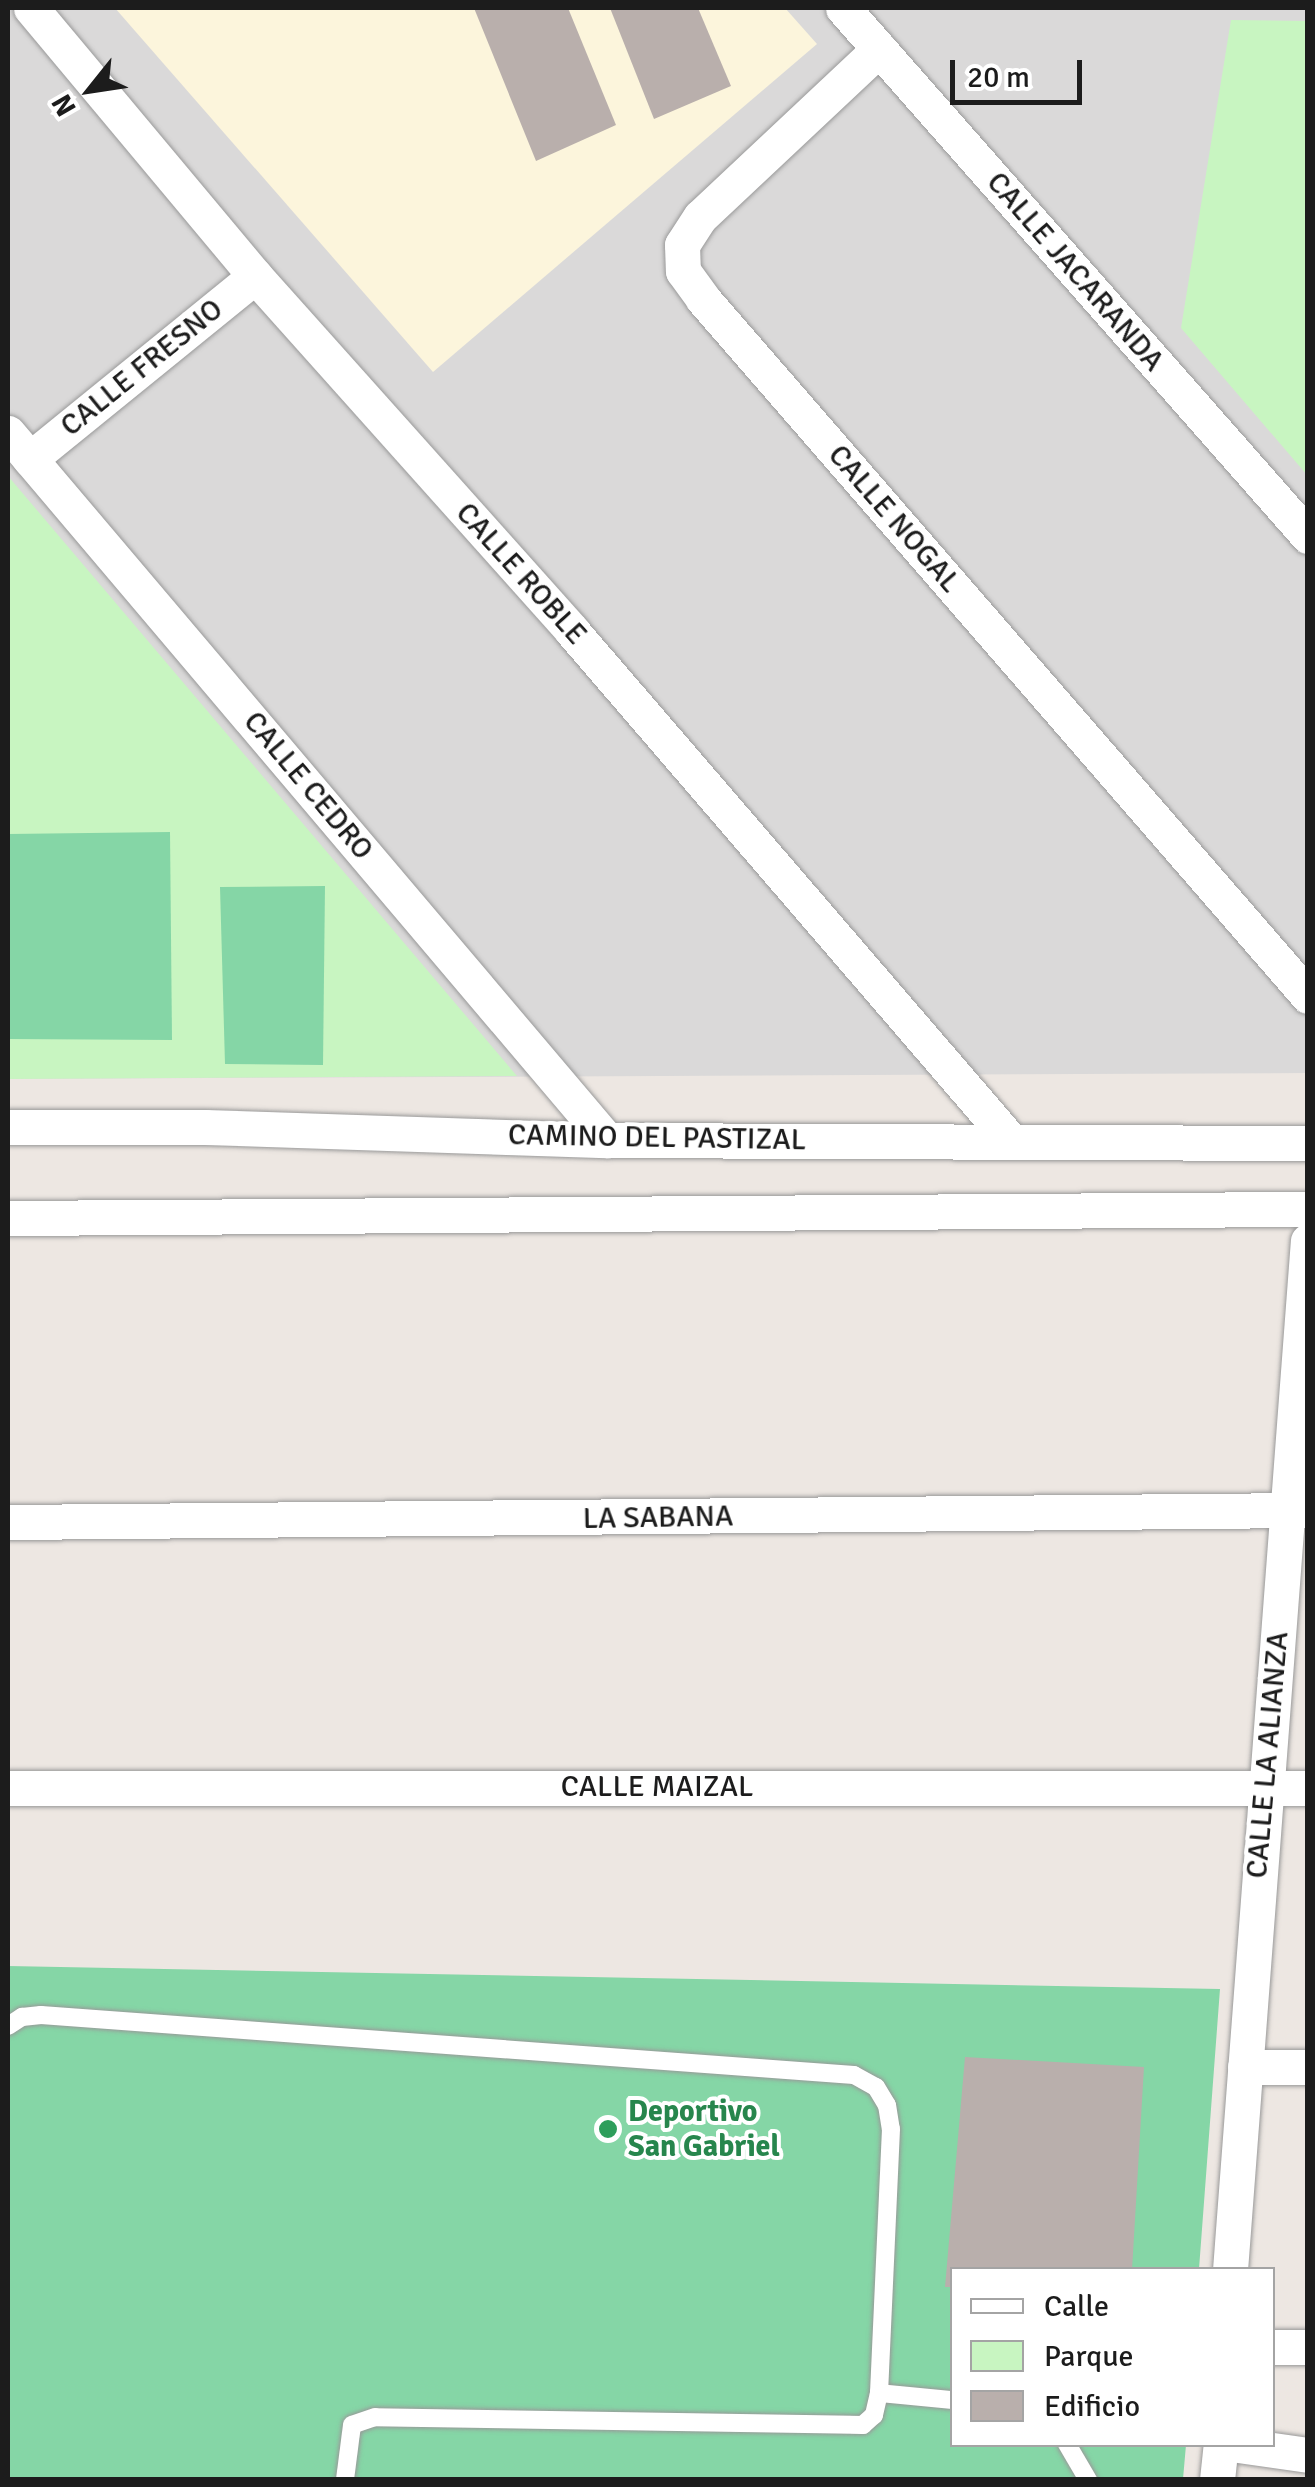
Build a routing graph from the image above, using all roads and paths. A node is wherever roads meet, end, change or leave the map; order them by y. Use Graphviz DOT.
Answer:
graph roads {
  1 [pos="30,8"];
  2 [pos="843,8"];
  3 [pos="879,48"];
  4 [pos="255,276"];
  5 [pos="19,446"];
  6 [pos="1308,536"];
  7 [pos="1308,996"];
  8 [pos="8,1127"];
  9 [pos="607,1140"];
  10 [pos="1011,1141"];
  11 [pos="1308,1143"];
  12 [pos="1308,1209"];
  13 [pos="8,1218"];
  14 [pos="1308,1240"];
  15 [pos="1299,1510"];
  16 [pos="8,1522"];
  17 [pos="8,1788"];
  18 [pos="1264,1788"];
  19 [pos="1308,1788"];
  20 [pos="8,2026"];
  21 [pos="1308,2067"];
  22 [pos="1246,2068"];
  23 [pos="1230,2267"];
  24 [pos="1275,2347"];
  25 [pos="1308,2347"];
  26 [pos="879,2394"];
  27 [pos="950,2400"];
  28 [pos="1070,2447"];
  29 [pos="1220,2447"];
  30 [pos="1252,2447"];
  31 [pos="1308,2455"];
  32 [pos="345,2480"];
  33 [pos="1088,2480"];
  34 [pos="1217,2480"];
  1 -- 4 [label="street, CALLE ROBLE"];
  2 -- 3 [label="street, CALLE JACARANDA"];
  3 -- 6 [label="street, CALLE JACARANDA"];
  3 -- 7 [label="street, CALLE NOGAL"];
  4 -- 5 [label="street, CALLE FRESNO"];
  4 -- 10 [label="street, CALLE ROBLE"];
  5 -- 9 [label="street, CALLE CEDRO"];
  8 -- 9 [label="street, CAMINO DEL PASTIZAL"];
  9 -- 10 [label="street, CAMINO DEL PASTIZAL"];
  10 -- 11 [label="street, CAMINO DEL PASTIZAL"];
  12 -- 13 [label="street"];
  14 -- 15 [label="street, CALLE LA ALIANZA"];
  15 -- 16 [label="street, LA SABANA"];
  15 -- 18 [label="street, CALLE LA ALIANZA"];
  17 -- 18 [label="street, CALLE MAIZAL"];
  18 -- 19 [label="street, CALLE MAIZAL"];
  18 -- 22 [label="street, CALLE LA ALIANZA"];
  20 -- 26 [label="lane"];
  21 -- 22 [label="street"];
  22 -- 23 [label="street, CALLE LA ALIANZA"];
  24 -- 25 [label="street"];
  26 -- 27 [label="lane"];
  26 -- 32 [label="lane"];
  28 -- 33 [label="lane"];
  29 -- 34 [label="street"];
  30 -- 31 [label="street"];
}
